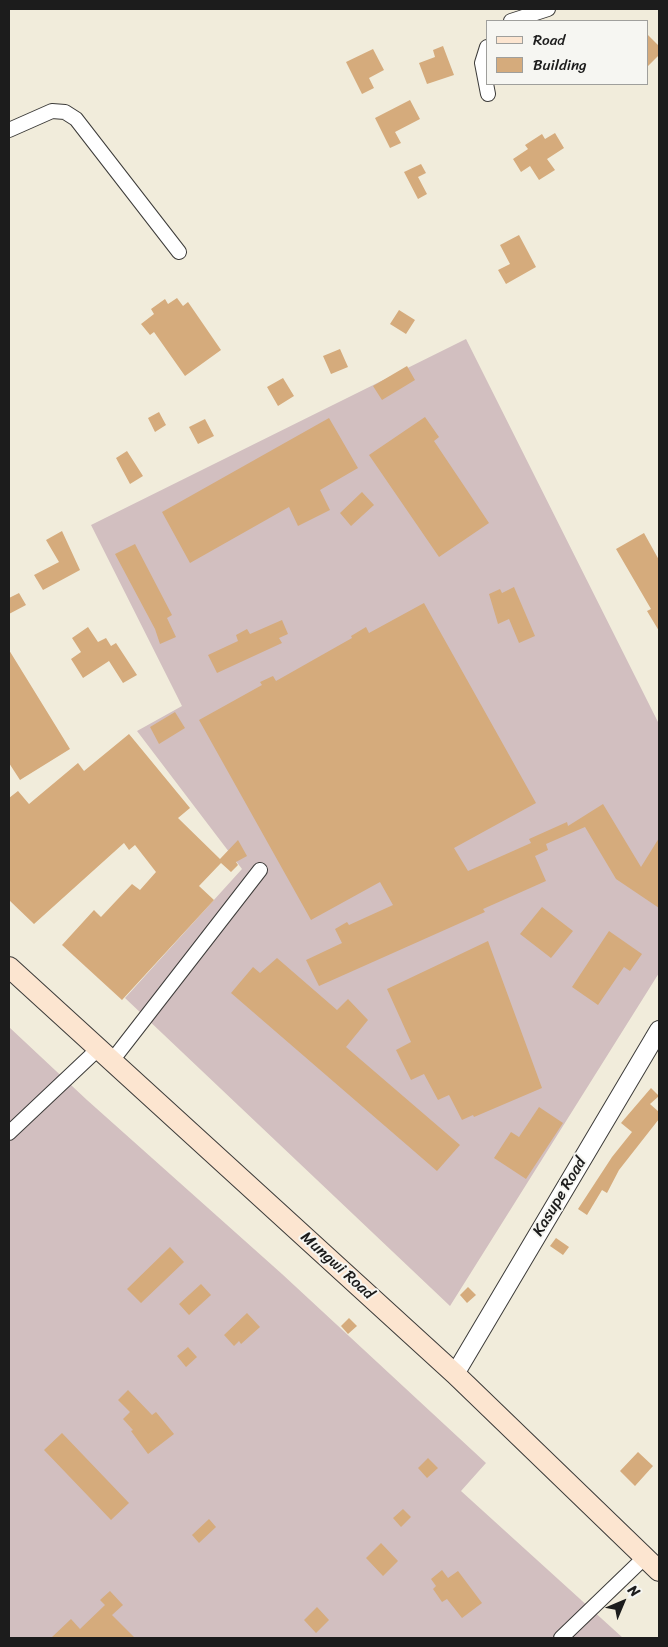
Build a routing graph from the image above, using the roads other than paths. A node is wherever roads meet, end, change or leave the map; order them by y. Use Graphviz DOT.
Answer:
graph roads {
  1 [pos="548,9"];
  2 [pos="514,20"];
  3 [pos="486,50"];
  4 [pos="486,84"];
  5 [pos="486,85"];
  6 [pos="488,94"];
  7 [pos="9,130"];
  8 [pos="179,252"];
  9 [pos="260,870"];
  10 [pos="9,954"];
  11 [pos="9,967"];
  12 [pos="659,1030"];
  13 [pos="98,1049"];
  14 [pos="118,1053"];
  15 [pos="9,1133"];
  16 [pos="458,1369"];
  17 [pos="652,1555"];
  18 [pos="659,1571"];
  19 [pos="561,1638"];
  1 -- 2 [label="street"];
  3 -- 4 [label="street"];
  5 -- 6 [label="street"];
  7 -- 8 [label="street"];
  9 -- 14 [label="street"];
  10 -- 14 [label="main road, Mungwi Road"];
  11 -- 13 [label="main road, Mungwi Road"];
  12 -- 16 [label="street, Kasupe Road"];
  13 -- 15 [label="street"];
  13 -- 16 [label="main road, Mungwi Road"];
  14 -- 16 [label="main road, Mungwi Road"];
  16 -- 17 [label="main road, Mungwi Road"];
  17 -- 18 [label="main road, Mungwi Road"];
  17 -- 19 [label="street"];
}
